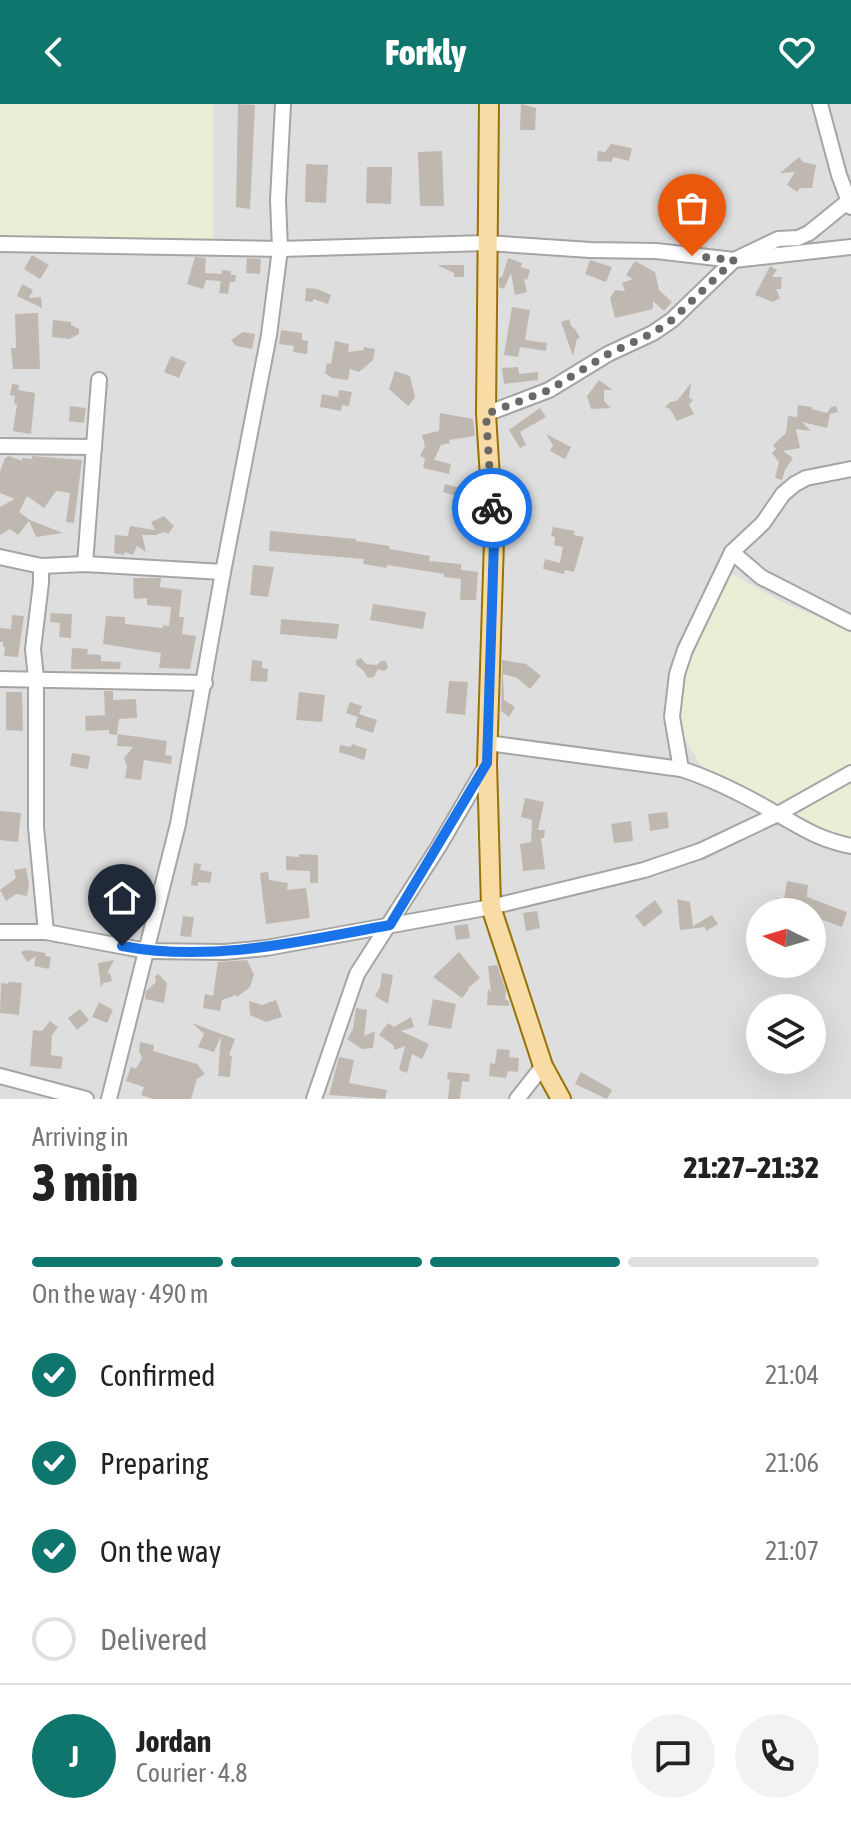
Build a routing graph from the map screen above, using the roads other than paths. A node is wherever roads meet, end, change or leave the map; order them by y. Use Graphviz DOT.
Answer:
graph roads {
  1 [pos="283,104"];
  2 [pos="489,104"];
  3 [pos="820,104"];
  4 [pos="850,202"];
  5 [pos="487,243"];
  6 [pos="0,244"];
  7 [pos="851,247"];
  8 [pos="280,249"];
  9 [pos="734,260"];
  10 [pos="99,380"];
  11 [pos="486,414"];
  12 [pos="0,446"];
  13 [pos="94,447"];
  14 [pos="851,469"];
  15 [pos="732,552"];
  16 [pos="0,557"];
  17 [pos="85,564"];
  18 [pos="41,566"];
  19 [pos="223,572"];
  20 [pos="851,623"];
  21 [pos="36,678"];
  22 [pos="0,679"];
  23 [pos="205,683"];
  24 [pos="488,743"];
  25 [pos="487,763"];
  26 [pos="681,769"];
  27 [pos="851,773"];
  28 [pos="778,814"];
  29 [pos="851,846"];
  30 [pos="491,907"];
  31 [pos="390,925"];
  32 [pos="46,932"];
  33 [pos="2,933"];
  34 [pos="147,951"];
  35 [pos="543,1066"];
  36 [pos="0,1076"];
  37 [pos="86,1099"];
  38 [pos="109,1099"];
  39 [pos="314,1099"];
  40 [pos="517,1099"];
  41 [pos="561,1099"];
  1 -- 8 [label="street"];
  2 -- 5 [label="main road"];
  3 -- 4 [label="street"];
  4 -- 9 [label="street"];
  5 -- 8 [label="street"];
  5 -- 9 [label="street"];
  5 -- 11 [label="main road"];
  6 -- 8 [label="street"];
  7 -- 9 [label="street"];
  8 -- 19 [label="street"];
  9 -- 11 [label="street"];
  10 -- 13 [label="street"];
  11 -- 24 [label="main road"];
  12 -- 13 [label="street"];
  13 -- 17 [label="street"];
  14 -- 15 [label="street"];
  15 -- 20 [label="street"];
  15 -- 26 [label="street"];
  16 -- 18 [label="street"];
  17 -- 18 [label="street"];
  17 -- 19 [label="street"];
  18 -- 21 [label="street"];
  19 -- 23 [label="street"];
  21 -- 22 [label="street"];
  21 -- 23 [label="street"];
  21 -- 32 [label="street"];
  23 -- 34 [label="street"];
  24 -- 25 [label="main road"];
  24 -- 26 [label="street"];
  25 -- 30 [label="main road"];
  25 -- 31 [label="street"];
  26 -- 28 [label="street"];
  27 -- 28 [label="street"];
  28 -- 29 [label="street"];
  28 -- 30 [label="street"];
  30 -- 31 [label="street"];
  30 -- 35 [label="main road"];
  31 -- 34 [label="street"];
  31 -- 39 [label="street"];
  32 -- 33 [label="street"];
  32 -- 34 [label="street"];
  34 -- 38 [label="street"];
  35 -- 40 [label="street"];
  35 -- 41 [label="main road"];
  36 -- 37 [label="street"];
}
